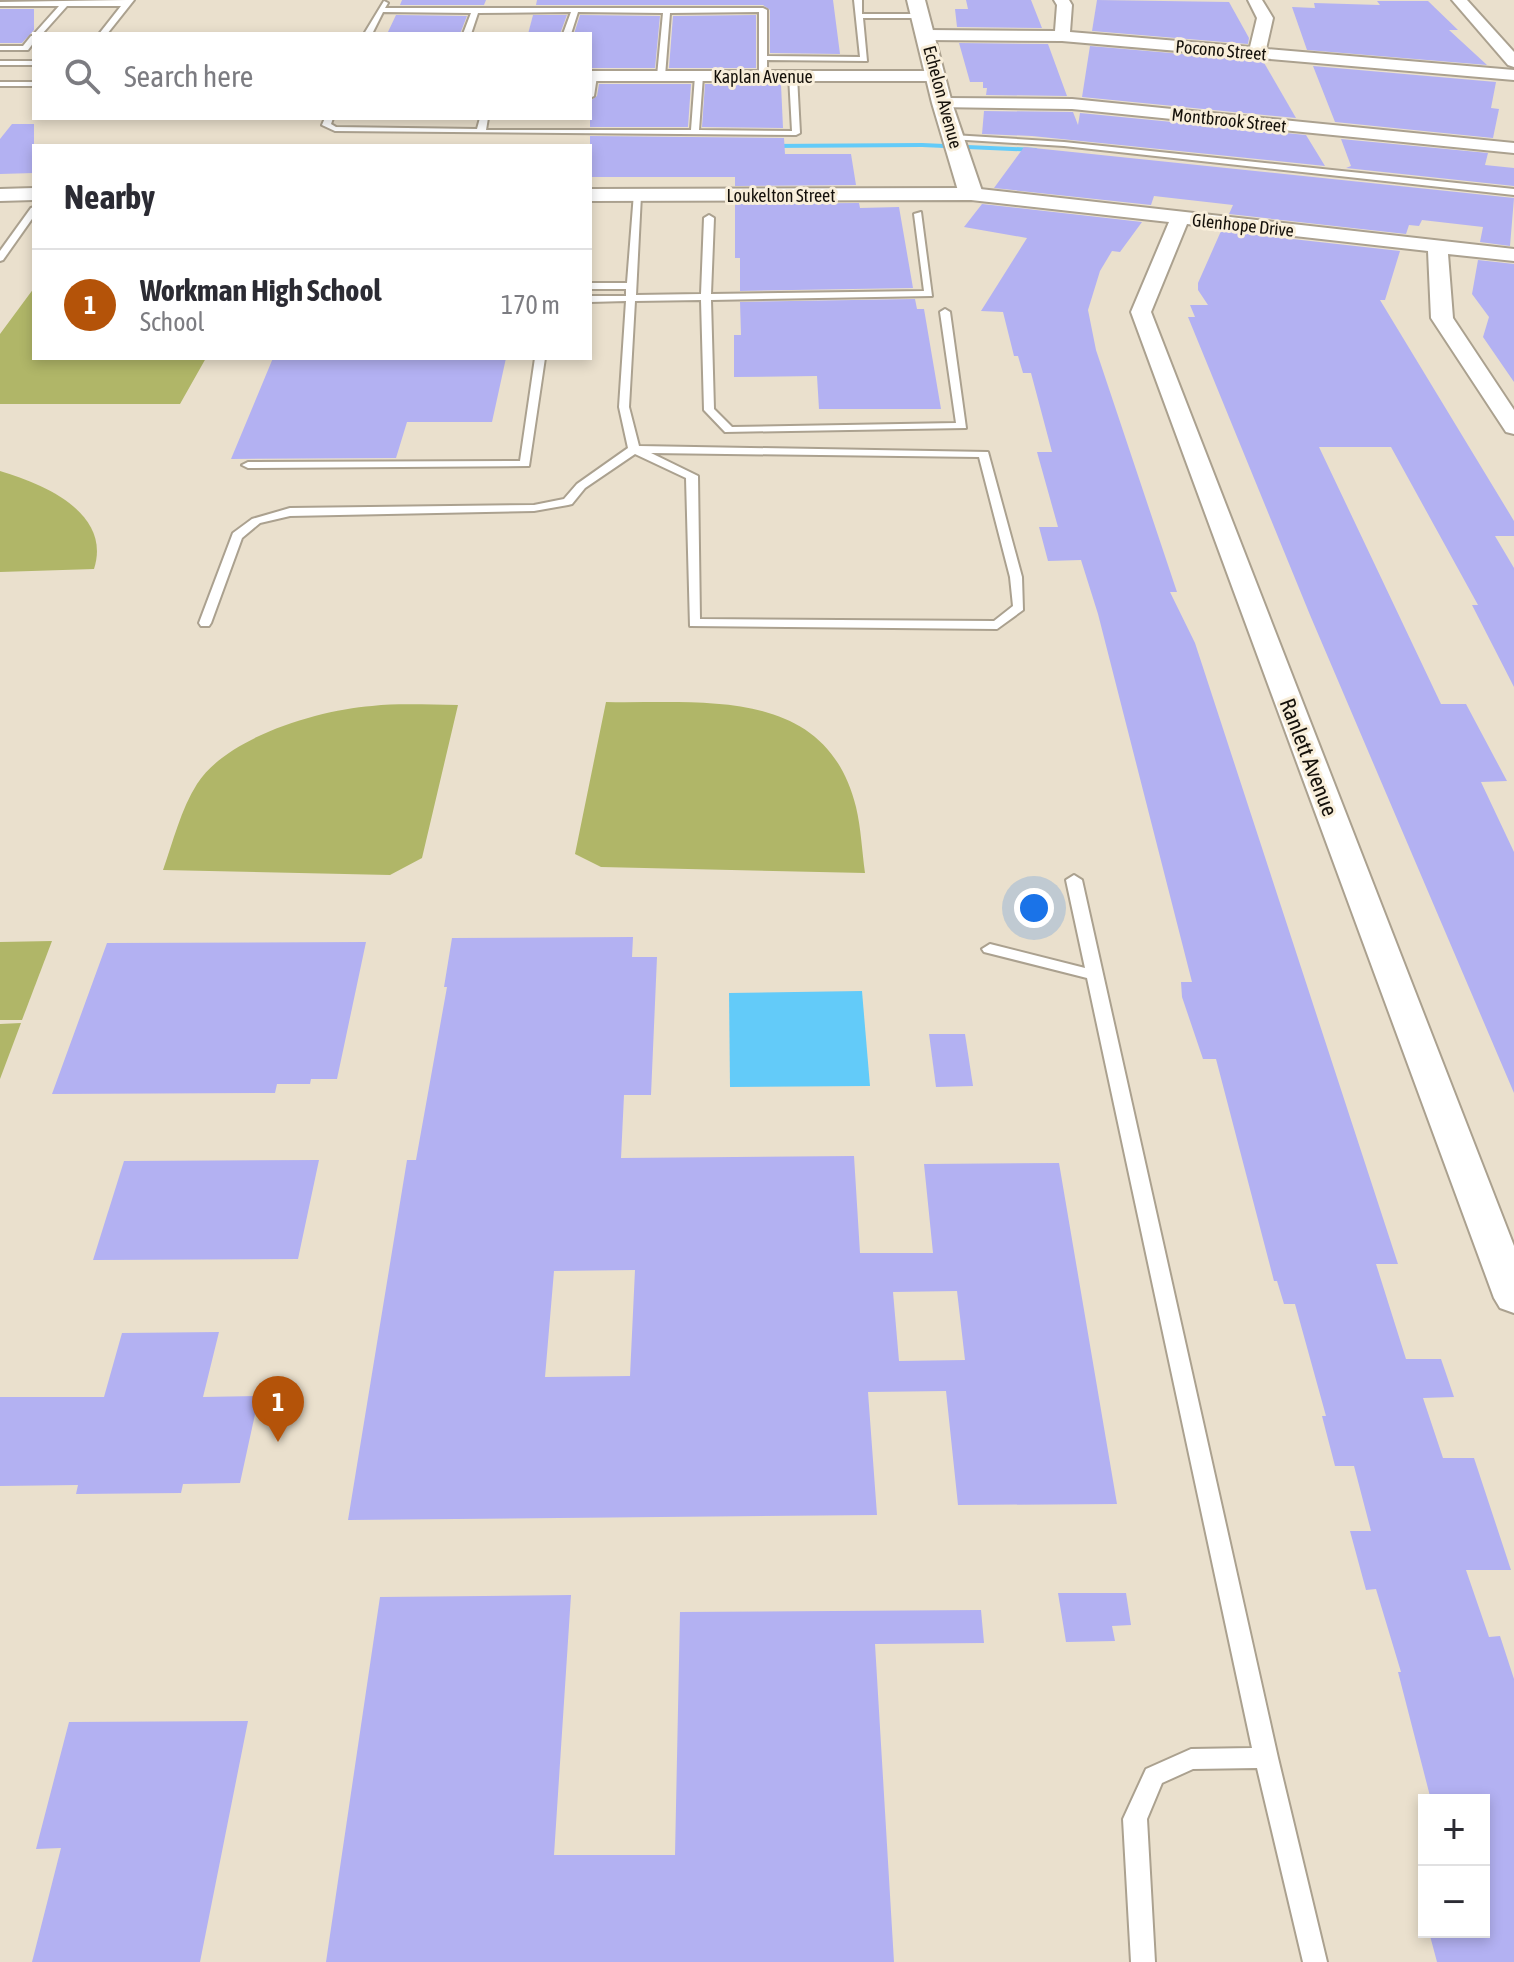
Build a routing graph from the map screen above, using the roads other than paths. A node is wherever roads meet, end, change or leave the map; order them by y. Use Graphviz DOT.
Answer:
graph roads {
  1 [pos="385,0"];
  2 [pos="628,0"];
  3 [pos="858,0"];
  4 [pos="1061,0"];
  5 [pos="1255,0"];
  6 [pos="1459,0"];
  7 [pos="128,2"];
  8 [pos="0,4"];
  9 [pos="65,4"];
  10 [pos="380,10"];
  11 [pos="575,10"];
  12 [pos="626,10"];
  13 [pos="475,11"];
  14 [pos="667,11"];
  15 [pos="859,16"];
  16 [pos="921,17"];
  17 [pos="40,32"];
  18 [pos="105,32"];
  19 [pos="369,32"];
  20 [pos="468,32"];
  21 [pos="568,32"];
  22 [pos="1062,36"];
  23 [pos="32,41"];
  24 [pos="0,48"];
  25 [pos="1257,53"];
  26 [pos="763,58"];
  27 [pos="1514,62"];
  28 [pos="0,63"];
  29 [pos="32,63"];
  30 [pos="1514,75"];
  31 [pos="592,76"];
  32 [pos="661,76"];
  33 [pos="699,76"];
  34 [pos="763,76"];
  35 [pos="793,76"];
  36 [pos="937,76"];
  37 [pos="0,84"];
  38 [pos="32,84"];
  39 [pos="942,103"];
  40 [pos="328,120"];
  41 [pos="484,120"];
  42 [pos="586,120"];
  43 [pos="481,132"];
  44 [pos="584,132"];
  45 [pos="695,133"];
  46 [pos="955,143"];
  47 [pos="1514,148"];
  48 [pos="1514,192"];
  49 [pos="32,194"];
  50 [pos="971,194"];
  51 [pos="0,195"];
  52 [pos="592,195"];
  53 [pos="637,195"];
  54 [pos="32,213"];
  55 [pos="918,214"];
  56 [pos="709,218"];
  57 [pos="1180,218"];
  58 [pos="1438,246"];
  59 [pos="1514,255"];
  60 [pos="0,258"];
  61 [pos="592,286"];
  62 [pos="633,286"];
  63 [pos="706,298"];
  64 [pos="592,299"];
  65 [pos="632,299"];
  66 [pos="945,312"];
  67 [pos="540,360"];
  68 [pos="1514,427"];
  69 [pos="634,449"];
  70 [pos="248,465"];
  71 [pos="205,623"];
  72 [pos="1074,880"];
  73 [pos="990,949"];
  74 [pos="1094,975"];
  75 [pos="1500,1224"];
  76 [pos="1514,1298"];
  77 [pos="1266,1758"];
  78 [pos="1143,1962"];
  79 [pos="1315,1962"];
  1 -- 10 [label="lane"];
  2 -- 12 [label="lane"];
  3 -- 15 [label="lane"];
  4 -- 22 [label="street"];
  5 -- 25 [label="street"];
  6 -- 27 [label="street"];
  7 -- 9 [label="lane"];
  7 -- 18 [label="lane"];
  8 -- 9 [label="lane"];
  9 -- 17 [label="lane"];
  10 -- 13 [label="lane"];
  10 -- 19 [label="lane"];
  11 -- 12 [label="lane"];
  11 -- 13 [label="lane"];
  11 -- 21 [label="lane"];
  12 -- 14 [label="lane"];
  13 -- 20 [label="lane"];
  14 -- 26 [label="lane"];
  14 -- 32 [label="lane"];
  15 -- 16 [label="lane"];
  15 -- 26 [label="lane"];
  16 -- 22 [label="street, Pocono Street"];
  16 -- 36 [label="street, Echelon Avenue"];
  22 -- 25 [label="street, Pocono Street"];
  23 -- 24 [label="lane"];
  25 -- 30 [label="street, Pocono Street"];
  26 -- 34 [label="lane"];
  28 -- 29 [label="lane"];
  31 -- 32 [label="street, Kaplan Avenue"];
  32 -- 33 [label="street, Kaplan Avenue"];
  33 -- 34 [label="street, Kaplan Avenue"];
  33 -- 45 [label="lane"];
  34 -- 35 [label="street, Kaplan Avenue"];
  35 -- 36 [label="street, Kaplan Avenue"];
  35 -- 45 [label="lane"];
  36 -- 39 [label="street, Echelon Avenue"];
  37 -- 38 [label="lane"];
  39 -- 46 [label="street, Echelon Avenue"];
  39 -- 47 [label="street, Montbrook Street"];
  40 -- 43 [label="lane"];
  41 -- 43 [label="lane"];
  42 -- 44 [label="lane"];
  43 -- 44 [label="lane"];
  44 -- 45 [label="lane"];
  46 -- 48 [label="lane"];
  46 -- 50 [label="street, Echelon Avenue"];
  49 -- 51 [label="street"];
  50 -- 53 [label="street, Loukelton Street"];
  50 -- 57 [label="street, Glenhope Drive"];
  52 -- 53 [label="street, Loukelton Street"];
  53 -- 62 [label="lane"];
  54 -- 60 [label="lane"];
  55 -- 63 [label="lane"];
  56 -- 63 [label="lane"];
  57 -- 58 [label="street, Glenhope Drive"];
  57 -- 75 [label="street, Ranlett Avenue"];
  58 -- 59 [label="street, Glenhope Drive"];
  58 -- 68 [label="street"];
  61 -- 62 [label="lane"];
  62 -- 65 [label="lane"];
  63 -- 65 [label="lane"];
  63 -- 66 [label="lane"];
  64 -- 65 [label="lane"];
  65 -- 69 [label="lane"];
  67 -- 70 [label="lane"];
  69 -- 69 [label="lane"];
  69 -- 71 [label="lane"];
  72 -- 74 [label="lane"];
  73 -- 74 [label="lane"];
  74 -- 77 [label="lane"];
  75 -- 76 [label="street, Ranlett Avenue"];
  77 -- 78 [label="lane"];
  77 -- 79 [label="lane"];
}
